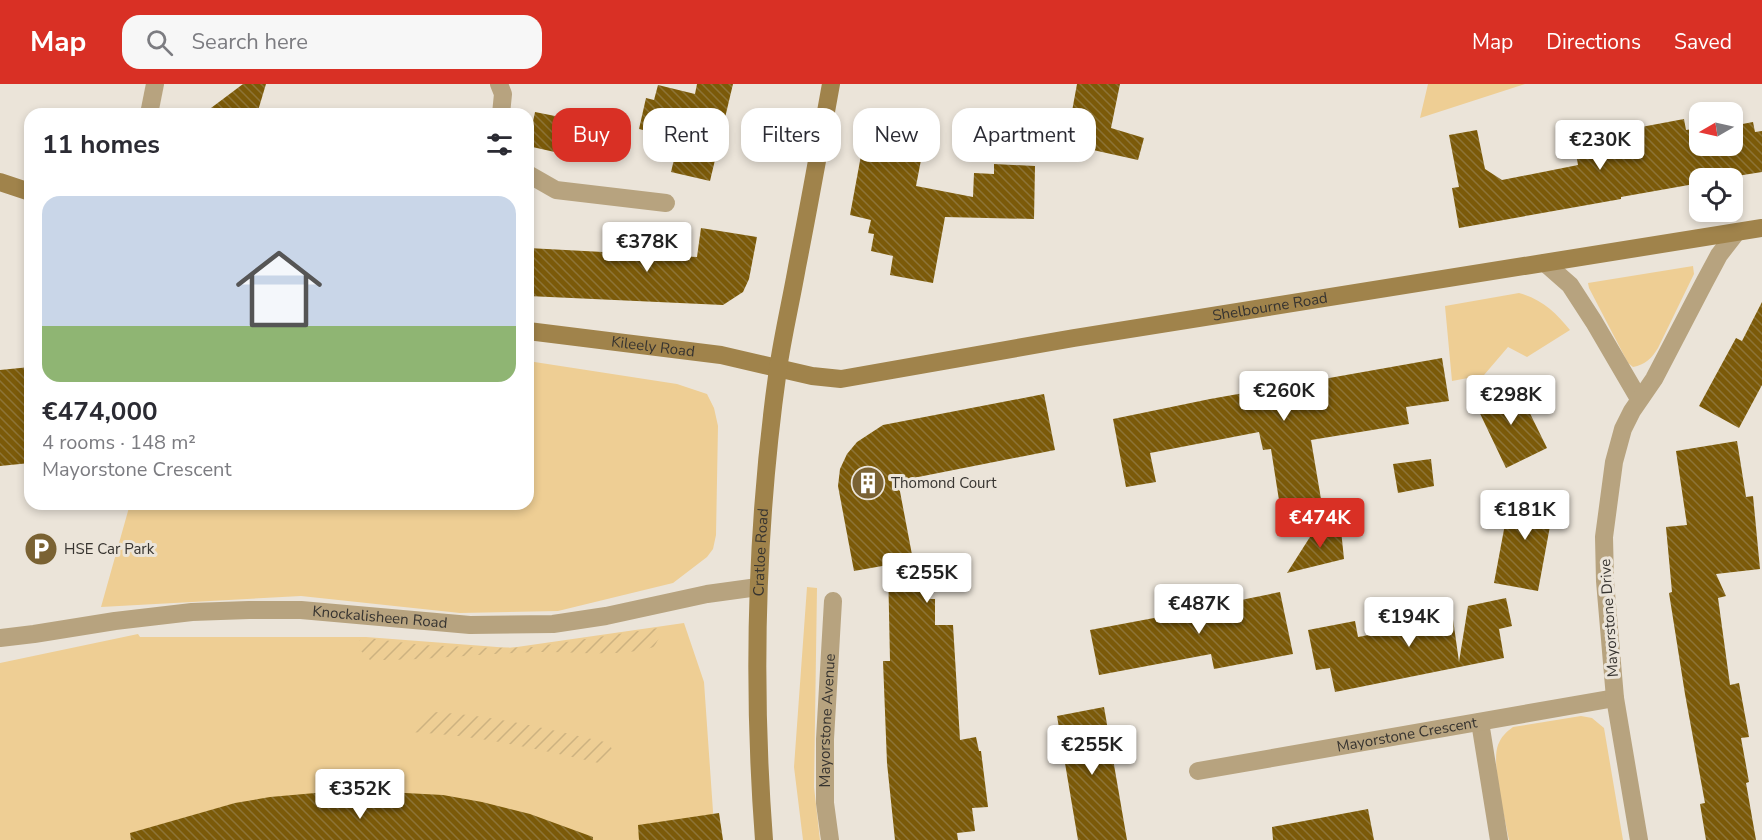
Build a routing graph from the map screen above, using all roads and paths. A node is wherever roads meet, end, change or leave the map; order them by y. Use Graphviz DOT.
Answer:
graph roads {
  1 [pos="155,84"];
  2 [pos="499,84"];
  3 [pos="831,84"];
  4 [pos="150,108"];
  5 [pos="502,108"];
  6 [pos="534,177"];
  7 [pos="0,182"];
  8 [pos="24,190"];
  9 [pos="666,202"];
  10 [pos="1762,228"];
  11 [pos="1736,232"];
  12 [pos="1545,263"];
  13 [pos="534,332"];
  14 [pos="778,368"];
  15 [pos="1639,399"];
  16 [pos="758,587"];
  17 [pos="833,601"];
  18 [pos="0,638"];
  19 [pos="1615,698"];
  20 [pos="1480,722"];
  21 [pos="1198,771"];
  22 [pos="764,840"];
  23 [pos="830,840"];
  24 [pos="1499,840"];
  25 [pos="1639,840"];
  1 -- 4 [label="street"];
  2 -- 5 [label="street"];
  3 -- 14 [label="main road, Cratloe Road"];
  6 -- 9 [label="street"];
  7 -- 8 [label="main road"];
  10 -- 11 [label="main road, Shelbourne Road"];
  11 -- 12 [label="main road, Shelbourne Road"];
  11 -- 15 [label="street, Mayorstone Drive"];
  12 -- 14 [label="main road, Shelbourne Road"];
  12 -- 15 [label="street"];
  13 -- 14 [label="main road, Kileely Road"];
  14 -- 16 [label="main road, Cratloe Road"];
  15 -- 19 [label="street, Mayorstone Drive"];
  16 -- 18 [label="street, Knockalisheen Road"];
  16 -- 22 [label="main road, Cratloe Road"];
  17 -- 23 [label="street, Mayorstone Avenue"];
  19 -- 20 [label="street, Mayorstone Crescent"];
  19 -- 25 [label="street, Mayorstone Drive"];
  20 -- 21 [label="street, Mayorstone Crescent"];
  20 -- 24 [label="street"];
}
